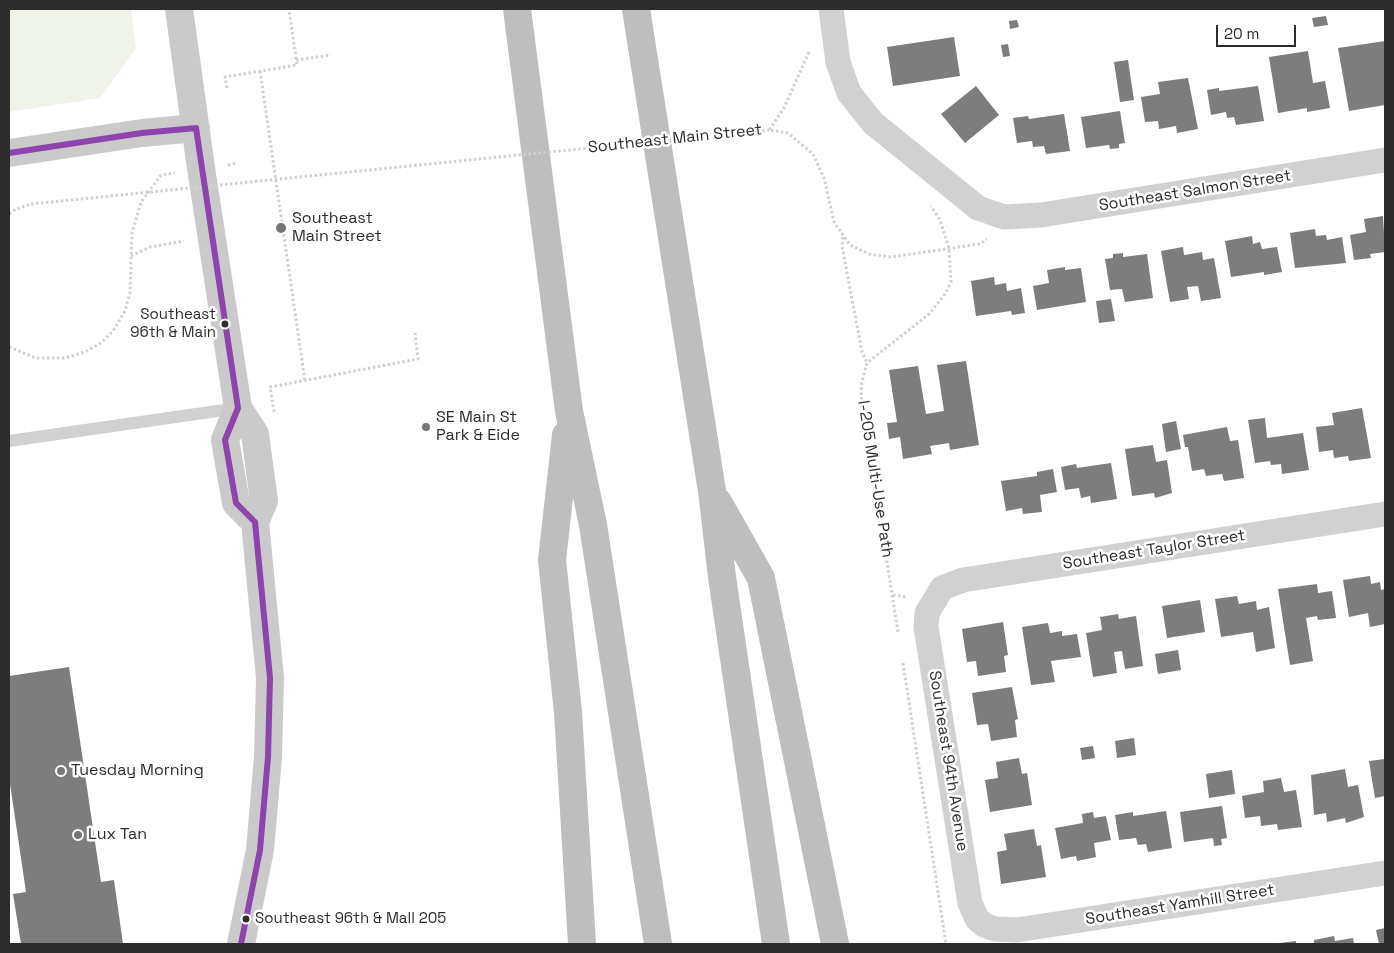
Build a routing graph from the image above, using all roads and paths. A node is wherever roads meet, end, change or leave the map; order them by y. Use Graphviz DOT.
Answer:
graph roads {
  1 [pos="180,9"];
  2 [pos="289,9"];
  3 [pos="517,9"];
  4 [pos="636,9"];
  5 [pos="831,9"];
  6 [pos="330,55"];
  7 [pos="813,55"];
  8 [pos="296,60"];
  9 [pos="260,71"];
  10 [pos="227,88"];
  11 [pos="196,128"];
  12 [pos="769,130"];
  13 [pos="9,153"];
  14 [pos="1385,160"];
  15 [pos="161,175"];
  16 [pos="926,201"];
  17 [pos="9,214"];
  18 [pos="212,237"];
  19 [pos="843,237"];
  20 [pos="949,248"];
  21 [pos="131,256"];
  22 [pos="415,333"];
  23 [pos="9,347"];
  24 [pos="867,363"];
  25 [pos="305,381"];
  26 [pos="238,408"];
  27 [pos="569,411"];
  28 [pos="276,421"];
  29 [pos="9,441"];
  30 [pos="712,491"];
  31 [pos="1385,514"];
  32 [pos="931,602"];
  33 [pos="898,634"];
  34 [pos="902,654"];
  35 [pos="1385,873"];
  36 [pos="976,919"];
  37 [pos="241,944"];
  38 [pos="582,944"];
  39 [pos="658,944"];
  40 [pos="776,944"];
  41 [pos="835,944"];
  42 [pos="946,944"];
  1 -- 11 [label="street"];
  2 -- 8 [label="path"];
  3 -- 27 [label="highway"];
  4 -- 30 [label="highway"];
  5 -- 14 [label="street, Southeast Salmon Street"];
  6 -- 8 [label="path"];
  7 -- 12 [label="path"];
  8 -- 9 [label="path"];
  9 -- 10 [label="path"];
  9 -- 25 [label="path"];
  11 -- 13 [label="street"];
  11 -- 18 [label="street"];
  12 -- 17 [label="path, Southeast Main Street, bridge"];
  12 -- 19 [label="path, Southeast Main Street"];
  15 -- 21 [label="path"];
  16 -- 20 [label="path"];
  18 -- 21 [label="path"];
  18 -- 26 [label="street"];
  19 -- 20 [label="path, Southeast Main Street"];
  19 -- 24 [label="path"];
  20 -- 24 [label="path"];
  21 -- 23 [label="path"];
  22 -- 25 [label="path"];
  24 -- 33 [label="path, I-205 Multi-Use Path"];
  25 -- 28 [label="path"];
  26 -- 29 [label="lane"];
  26 -- 37 [label="street"];
  27 -- 38 [label="highway"];
  27 -- 39 [label="highway"];
  30 -- 40 [label="highway"];
  30 -- 41 [label="highway"];
  31 -- 32 [label="street, Southeast Taylor Street"];
  32 -- 36 [label="street, Southeast 94th Avenue"];
  34 -- 42 [label="path"];
  35 -- 36 [label="street, Southeast Yamhill Street"];
}
